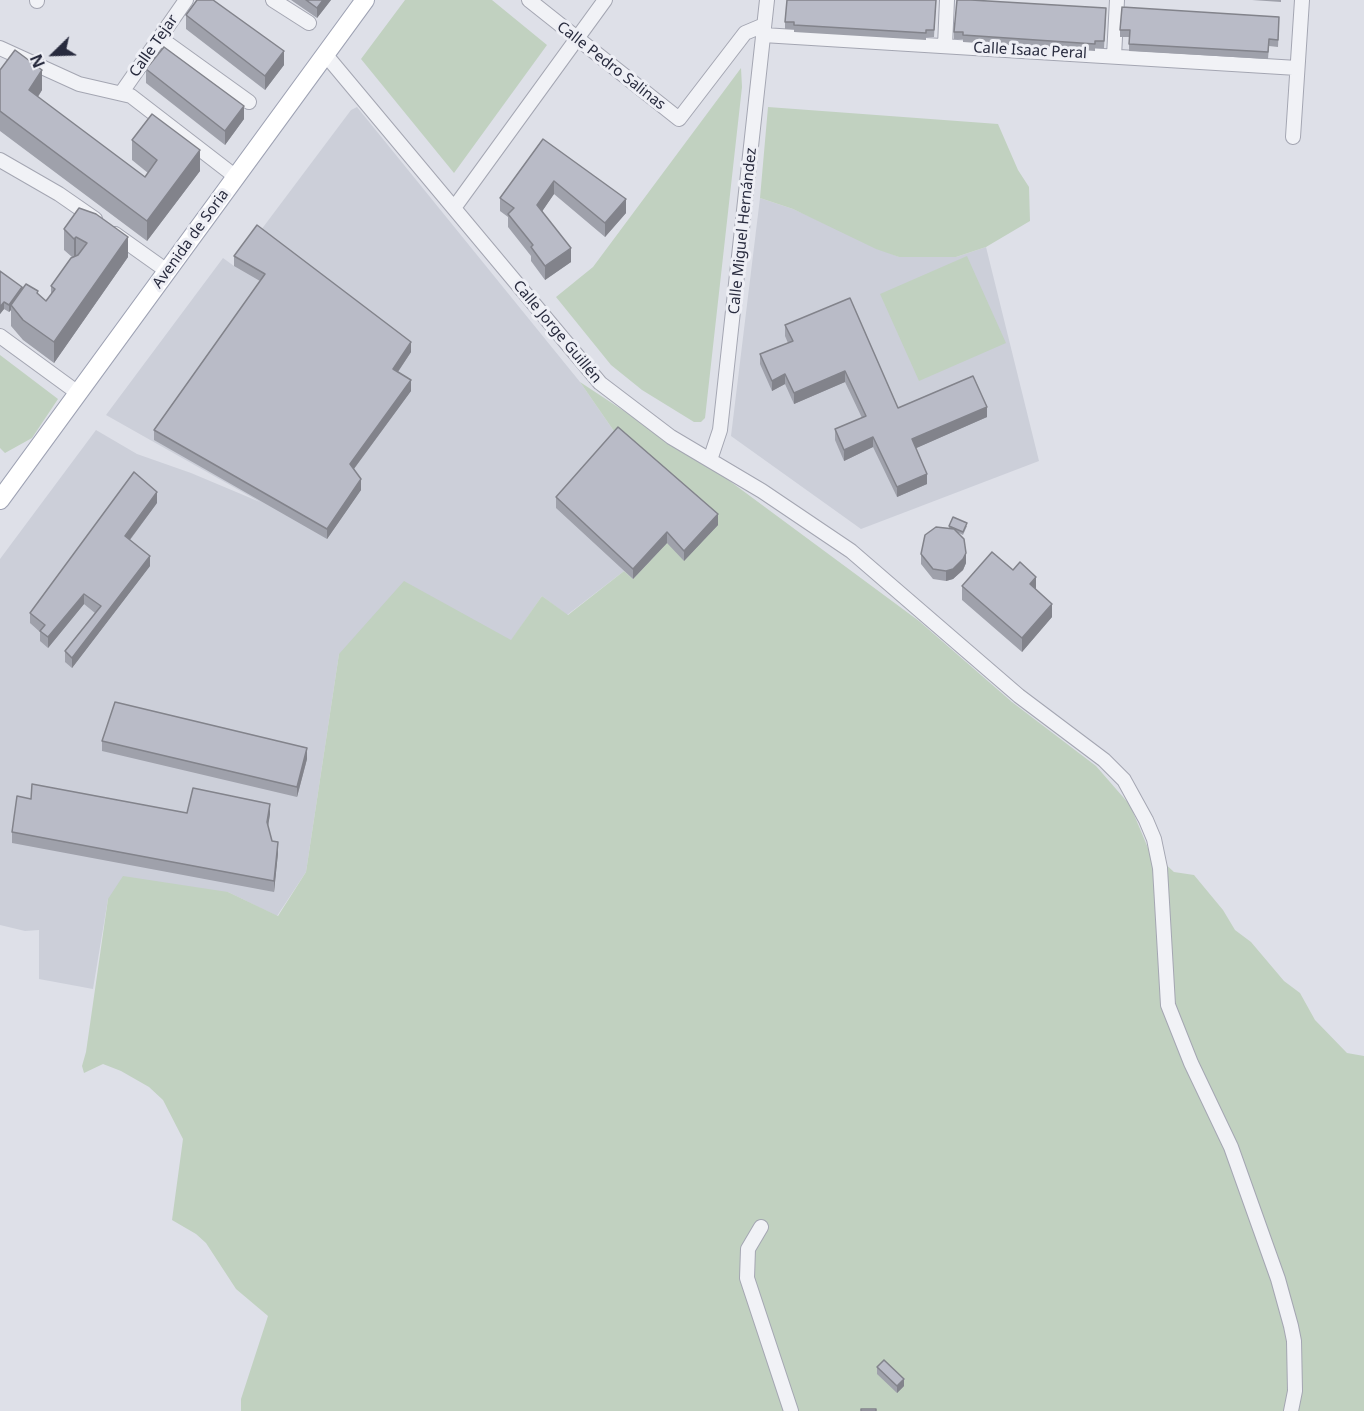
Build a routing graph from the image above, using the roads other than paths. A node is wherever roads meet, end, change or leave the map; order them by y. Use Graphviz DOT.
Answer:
graph roads {
  1 [pos="186,0"];
  2 [pos="273,0"];
  3 [pos="365,0"];
  4 [pos="529,0"];
  5 [pos="605,0"];
  6 [pos="767,0"];
  7 [pos="947,0"];
  8 [pos="1117,0"];
  9 [pos="1302,0"];
  10 [pos="309,23"];
  11 [pos="763,30"];
  12 [pos="160,38"];
  13 [pos="577,40"];
  14 [pos="945,46"];
  15 [pos="0,48"];
  16 [pos="325,54"];
  17 [pos="1114,56"];
  18 [pos="1297,68"];
  19 [pos="122,92"];
  20 [pos="249,102"];
  21 [pos="1293,137"];
  22 [pos="0,160"];
  23 [pos="236,177"];
  24 [pos="453,208"];
  25 [pos="167,272"];
  26 [pos="0,336"];
  27 [pos="78,393"];
  28 [pos="710,460"];
  29 [pos="0,500"];
  30 [pos="760,1227"];
  31 [pos="790,1411"];
  32 [pos="1291,1411"];
  1 -- 12 [label="street, Calle Tejar"];
  2 -- 10 [label="street"];
  3 -- 16 [label="main road, Avenida de Soria"];
  4 -- 13 [label="street, Calle Pedro Salinas"];
  5 -- 13 [label="street"];
  6 -- 11 [label="street, Calle Miguel Hernández"];
  7 -- 14 [label="street"];
  8 -- 17 [label="street"];
  9 -- 18 [label="street"];
  11 -- 13 [label="street, Calle Pedro Salinas"];
  11 -- 14 [label="street, Calle Isaac Peral"];
  11 -- 28 [label="street, Calle Miguel Hernández"];
  12 -- 19 [label="street, Calle Tejar"];
  12 -- 20 [label="street"];
  13 -- 24 [label="street"];
  14 -- 17 [label="street, Calle Isaac Peral"];
  15 -- 19 [label="street"];
  16 -- 23 [label="main road, Avenida de Soria"];
  16 -- 24 [label="street, Calle Jorge Guillén"];
  17 -- 18 [label="street, Calle Isaac Peral"];
  18 -- 21 [label="street"];
  19 -- 23 [label="street"];
  22 -- 25 [label="street"];
  23 -- 25 [label="main road, Avenida de Soria"];
  24 -- 28 [label="street, Calle Jorge Guillén"];
  25 -- 27 [label="main road, Avenida de Soria"];
  26 -- 27 [label="street"];
  27 -- 29 [label="main road, Avenida de Soria"];
  28 -- 32 [label="street, Calle Jorge Guillén"];
  30 -- 31 [label="street"];
}
